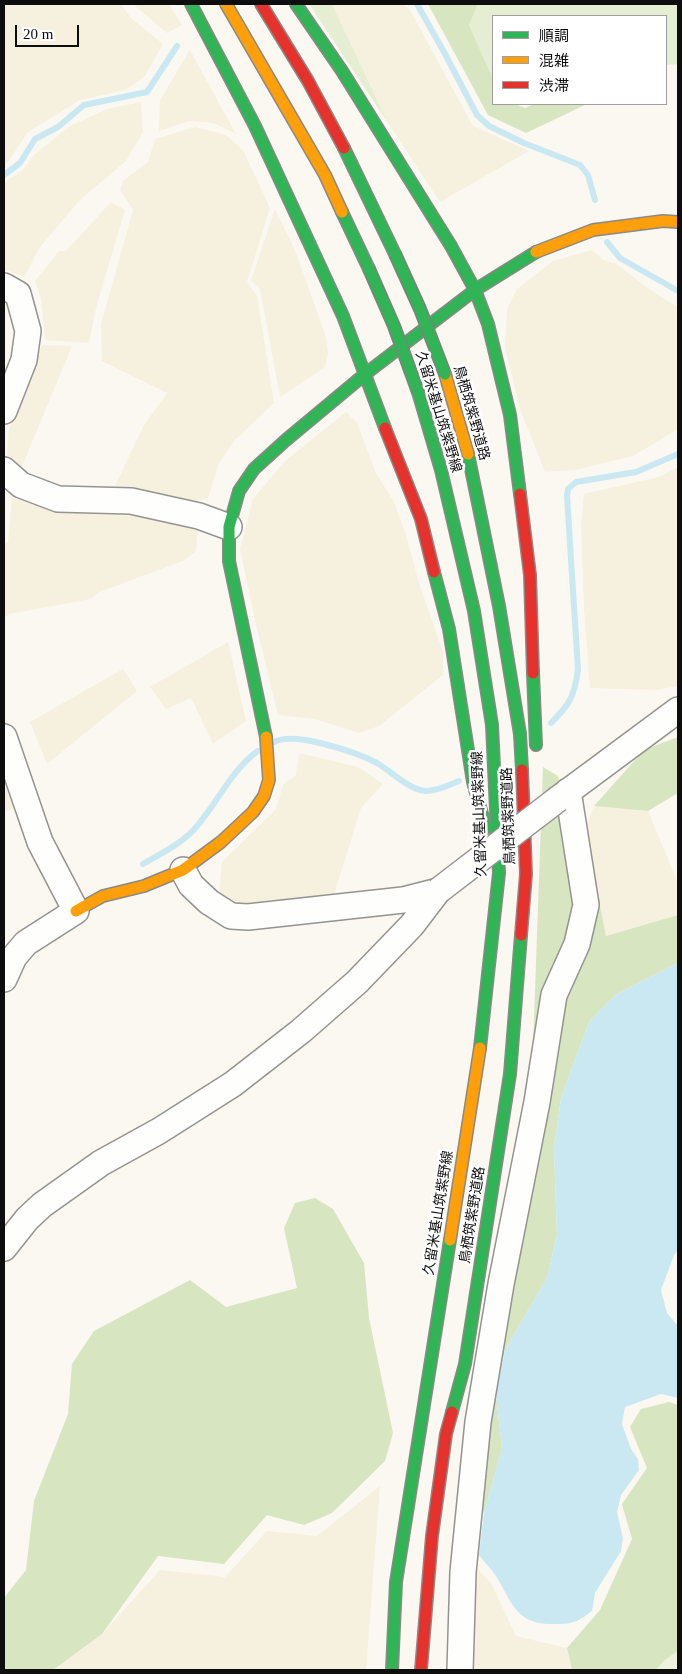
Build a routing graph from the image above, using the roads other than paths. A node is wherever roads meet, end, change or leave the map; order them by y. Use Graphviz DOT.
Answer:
graph roads {
  1 [pos="192,4"];
  2 [pos="226,4"];
  3 [pos="261,4"];
  4 [pos="296,4"];
  5 [pos="678,222"];
  6 [pos="4,286"];
  7 [pos="475,290"];
  8 [pos="364,374"];
  9 [pos="4,411"];
  10 [pos="4,470"];
  11 [pos="229,527"];
  12 [pos="678,710"];
  13 [pos="4,737"];
  14 [pos="535,757"];
  15 [pos="534,776"];
  16 [pos="563,795"];
  17 [pos="183,870"];
  18 [pos="499,874"];
  19 [pos="526,874"];
  20 [pos="438,890"];
  21 [pos="76,911"];
  22 [pos="4,980"];
  23 [pos="4,1248"];
  24 [pos="392,1670"];
  25 [pos="421,1670"];
  26 [pos="460,1670"];
  1 -- 8 [label="main road"];
  2 -- 18 [label="main road, 久留米基山筑紫野線, bridge"];
  3 -- 19 [label="main road, 鳥栖筑紫野道路, bridge"];
  4 -- 7 [label="main road"];
  5 -- 7 [label="main road"];
  6 -- 9 [label="street"];
  7 -- 8 [label="main road"];
  7 -- 14 [label="main road"];
  8 -- 11 [label="main road"];
  8 -- 18 [label="main road"];
  10 -- 11 [label="street"];
  11 -- 17 [label="main road"];
  12 -- 16 [label="street"];
  13 -- 21 [label="street"];
  15 -- 19 [label="main road"];
  16 -- 20 [label="street, bridge"];
  16 -- 26 [label="street"];
  17 -- 20 [label="street"];
  17 -- 21 [label="main road"];
  18 -- 24 [label="main road, 久留米基山筑紫野線"];
  19 -- 25 [label="main road, 鳥栖筑紫野道路"];
  20 -- 23 [label="street"];
  21 -- 22 [label="street"];
}
